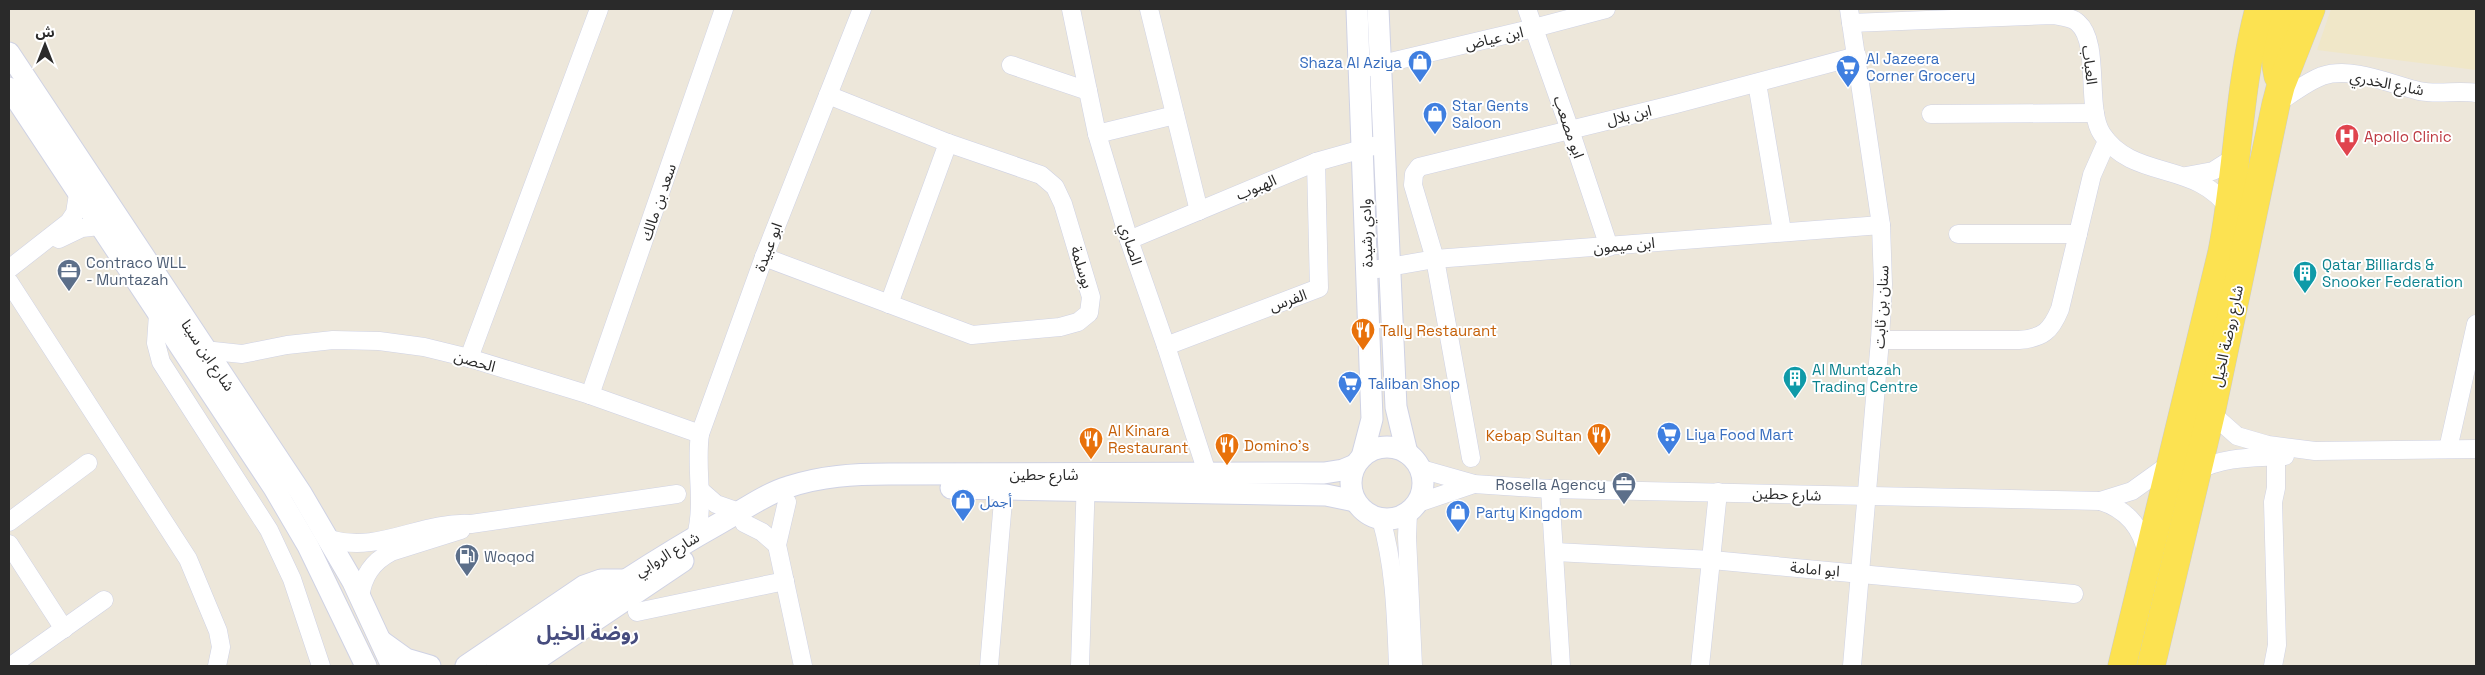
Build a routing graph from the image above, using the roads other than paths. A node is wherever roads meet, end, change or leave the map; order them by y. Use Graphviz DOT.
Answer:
graph roads {
  1 [pos="599,9"];
  2 [pos="724,9"];
  3 [pos="862,9"];
  4 [pos="1071,9"];
  5 [pos="1149,9"];
  6 [pos="1358,9"];
  7 [pos="1378,9"];
  8 [pos="1526,9"];
  9 [pos="1606,9"];
  10 [pos="2259,9"];
  11 [pos="2288,9"];
  12 [pos="2311,9"];
  13 [pos="1850,16"];
  14 [pos="1534,28"];
  15 [pos="9,53"];
  16 [pos="1857,56"];
  17 [pos="1011,65"];
  18 [pos="1382,65"];
  19 [pos="1360,68"];
  20 [pos="1757,83"];
  21 [pos="9,88"];
  22 [pos="1088,91"];
  23 [pos="2476,93"];
  24 [pos="2279,94"];
  25 [pos="828,95"];
  26 [pos="2095,113"];
  27 [pos="1931,114"];
  28 [pos="1175,115"];
  29 [pos="1570,130"];
  30 [pos="1097,134"];
  31 [pos="2106,141"];
  32 [pos="948,143"];
  33 [pos="1385,144"];
  34 [pos="1364,147"];
  35 [pos="2235,157"];
  36 [pos="1316,162"];
  37 [pos="2186,176"];
  38 [pos="78,194"];
  39 [pos="2230,210"];
  40 [pos="1199,211"];
  41 [pos="1881,225"];
  42 [pos="99,226"];
  43 [pos="1782,231"];
  44 [pos="1958,234"];
  45 [pos="2078,234"];
  46 [pos="1129,240"];
  47 [pos="1609,247"];
  48 [pos="764,257"];
  49 [pos="1435,259"];
  50 [pos="1390,268"];
  51 [pos="9,270"];
  52 [pos="1367,270"];
  53 [pos="9,282"];
  54 [pos="889,304"];
  55 [pos="158,314"];
  56 [pos="2476,324"];
  57 [pos="1880,340"];
  58 [pos="1166,346"];
  59 [pos="204,350"];
  60 [pos="242,354"];
  61 [pos="468,358"];
  62 [pos="231,388"];
  63 [pos="590,395"];
  64 [pos="2211,413"];
  65 [pos="700,434"];
  66 [pos="2448,449"];
  67 [pos="2476,449"];
  68 [pos="2315,451"];
  69 [pos="1407,453"];
  70 [pos="2273,456"];
  71 [pos="1471,458"];
  72 [pos="1359,461"];
  73 [pos="88,463"];
  74 [pos="2184,467"];
  75 [pos="1421,469"];
  76 [pos="1086,482"];
  77 [pos="1210,483"];
  78 [pos="1474,484"];
  79 [pos="1004,489"];
  80 [pos="1550,489"];
  81 [pos="700,490"];
  82 [pos="1718,492"];
  83 [pos="677,494"];
  84 [pos="1866,496"];
  85 [pos="1355,501"];
  86 [pos="2100,501"];
  87 [pos="787,502"];
  88 [pos="1413,508"];
  89 [pos="742,518"];
  90 [pos="1381,519"];
  91 [pos="9,522"];
  92 [pos="470,524"];
  93 [pos="696,536"];
  94 [pos="329,539"];
  95 [pos="9,544"];
  96 [pos="777,545"];
  97 [pos="1555,552"];
  98 [pos="1712,560"];
  99 [pos="2148,560"];
  100 [pos="1861,574"];
  101 [pos="624,580"];
  102 [pos="785,581"];
  103 [pos="2074,594"];
  104 [pos="360,597"];
  105 [pos="104,600"];
  106 [pos="637,612"];
  107 [pos="342,613"];
  108 [pos="64,629"];
  109 [pos="380,641"];
  110 [pos="11,666"];
  111 [pos="217,666"];
  112 [pos="321,666"];
  113 [pos="350,666"];
  114 [pos="366,666"];
  115 [pos="392,666"];
  116 [pos="430,666"];
  117 [pos="465,666"];
  118 [pos="497,666"];
  119 [pos="528,666"];
  120 [pos="803,666"];
  121 [pos="989,666"];
  122 [pos="1080,666"];
  123 [pos="1398,666"];
  124 [pos="1413,666"];
  125 [pos="1561,666"];
  126 [pos="1700,666"];
  127 [pos="1852,666"];
  128 [pos="2122,666"];
  129 [pos="2151,666"];
  130 [pos="2273,666"];
  1 -- 61 [label="street"];
  2 -- 63 [label="street, سعد بن مالك"];
  3 -- 25 [label="street, ابو عبيدة"];
  4 -- 22 [label="street, الصاري"];
  5 -- 28 [label="street"];
  6 -- 19 [label="street, وادي رشيدة"];
  7 -- 18 [label="street, وادي رشيدة"];
  8 -- 14 [label="street, ابو مصعب"];
  9 -- 14 [label="street, ابن عياض"];
  10 -- 35 [label="main road, شارع روضة الخيل"];
  11 -- 24 [label="main road"];
  12 -- 24 [label="main road, شارع روضة الخيل"];
  13 -- 16 [label="street, سنان بن ثابت"];
  13 -- 26 [label="street, العباب"];
  14 -- 18 [label="street, ابن عياض"];
  14 -- 29 [label="street, ابو مصعب"];
  15 -- 59 [label="street, شارع ابن سينا"];
  16 -- 20 [label="street, ابن بلال"];
  16 -- 41 [label="street, سنان بن ثابت"];
  17 -- 22 [label="street"];
  18 -- 19 [label="street, ابن عياض"];
  18 -- 33 [label="street, وادي رشيدة"];
  19 -- 34 [label="street, وادي رشيدة"];
  20 -- 29 [label="street, ابن بلال"];
  20 -- 43 [label="street"];
  21 -- 38 [label="street, شارع ابن سينا"];
  22 -- 30 [label="street, الصاري"];
  23 -- 24 [label="street, شارع الخدري"];
  24 -- 64 [label="main road, شارع روضة الخيل"];
  25 -- 32 [label="street, بوسلمة"];
  25 -- 48 [label="street, ابو عبيدة"];
  26 -- 27 [label="street"];
  26 -- 31 [label="street, العباب"];
  28 -- 30 [label="street"];
  28 -- 40 [label="street"];
  29 -- 47 [label="street, ابو مصعب"];
  29 -- 49 [label="street, ابن بلال"];
  30 -- 46 [label="street, الصاري"];
  31 -- 37 [label="street"];
  31 -- 45 [label="street"];
  32 -- 54 [label="street"];
  32 -- 54 [label="street, بوسلمة"];
  33 -- 34 [label="street, الهبوب"];
  33 -- 50 [label="street, وادي رشيدة"];
  34 -- 36 [label="street, الهبوب"];
  34 -- 52 [label="street, وادي رشيدة"];
  35 -- 37 [label="street"];
  35 -- 39 [label="main road, شارع روضة الخيل"];
  36 -- 40 [label="street, الهبوب"];
  36 -- 58 [label="street, الفرس"];
  37 -- 39 [label="street"];
  38 -- 42 [label="street, شارع ابن سينا"];
  38 -- 51 [label="street"];
  39 -- 74 [label="main road, شارع روضة الخيل"];
  40 -- 46 [label="street, الهبوب"];
  41 -- 43 [label="street, ابن ميمون"];
  41 -- 57 [label="street, سنان بن ثابت"];
  42 -- 51 [label="street"];
  42 -- 55 [label="street, شارع ابن سينا"];
  43 -- 47 [label="street, ابن ميمون"];
  44 -- 45 [label="street"];
  45 -- 57 [label="street"];
  46 -- 58 [label="street, الصاري"];
  47 -- 49 [label="street, ابن ميمون"];
  48 -- 54 [label="street, بوسلمة"];
  48 -- 65 [label="street, ابو عبيدة"];
  49 -- 50 [label="street, ابن ميمون"];
  49 -- 71 [label="street"];
  50 -- 52 [label="street, ابن ميمون"];
  50 -- 69 [label="street, وادي رشيدة"];
  52 -- 72 [label="street, وادي رشيدة"];
  53 -- 111 [label="street"];
  55 -- 107 [label="street, شارع ابن سينا"];
  55 -- 112 [label="street, شارع ابن سينا"];
  56 -- 66 [label="street"];
  57 -- 84 [label="street, سنان بن ثابت"];
  58 -- 77 [label="street, الصاري"];
  59 -- 60 [label="street, الحصن"];
  59 -- 62 [label="street, شارع ابن سينا"];
  60 -- 61 [label="street, الحصن"];
  60 -- 62 [label="street"];
  61 -- 63 [label="street, الحصن"];
  62 -- 94 [label="street, شارع ابن سينا"];
  63 -- 65 [label="street, الحصن"];
  64 -- 68 [label="street"];
  64 -- 74 [label="main road, شارع روضة الخيل"];
  65 -- 81 [label="street, ابو عبيدة"];
  66 -- 67 [label="street"];
  66 -- 68 [label="street"];
  68 -- 70 [label="street, شارع حطين"];
  69 -- 72 [label="street"];
  69 -- 75 [label="street"];
  70 -- 74 [label="street, شارع حطين"];
  70 -- 130 [label="street"];
  72 -- 77 [label="street, شارع حطين"];
  72 -- 85 [label="street"];
  73 -- 91 [label="street"];
  74 -- 86 [label="street, شارع حطين"];
  74 -- 99 [label="main road, شارع روضة الخيل"];
  74 -- 129 [label="main road, شارع روضة الخيل"];
  75 -- 78 [label="street, شارع حطين"];
  75 -- 88 [label="street"];
  76 -- 77 [label="street, شارع حطين"];
  76 -- 79 [label="street, شارع حطين"];
  76 -- 89 [label="street, شارع حطين"];
  76 -- 122 [label="street"];
  77 -- 85 [label="street, شارع حطين"];
  78 -- 80 [label="street, شارع حطين"];
  78 -- 88 [label="street, شارع حطين"];
  79 -- 87 [label="street, شارع حطين"];
  79 -- 121 [label="street"];
  80 -- 82 [label="street, شارع حطين"];
  80 -- 97 [label="street"];
  81 -- 89 [label="street"];
  81 -- 93 [label="street, ابو عبيدة"];
  82 -- 84 [label="street, شارع حطين"];
  82 -- 98 [label="street"];
  83 -- 92 [label="street"];
  84 -- 86 [label="street, شارع حطين"];
  84 -- 100 [label="street, سنان بن ثابت"];
  85 -- 90 [label="street"];
  86 -- 99 [label="street, شارع حطين"];
  87 -- 89 [label="street, شارع الروابي"];
  87 -- 96 [label="street"];
  88 -- 90 [label="street"];
  88 -- 124 [label="street"];
  89 -- 93 [label="street, شارع الروابي"];
  89 -- 96 [label="street"];
  89 -- 119 [label="street, شارع الروابي"];
  90 -- 123 [label="street"];
  92 -- 94 [label="street"];
  92 -- 104 [label="street"];
  93 -- 101 [label="street, شارع الروابي"];
  94 -- 104 [label="street, شارع ابن سينا"];
  95 -- 108 [label="street"];
  96 -- 102 [label="street"];
  97 -- 98 [label="street, ابو امامة"];
  97 -- 125 [label="street"];
  98 -- 100 [label="street, ابو امامة"];
  98 -- 126 [label="street"];
  99 -- 128 [label="main road, شارع روضة الخيل"];
  100 -- 103 [label="street, ابو امامة"];
  100 -- 127 [label="street, سنان بن ثابت"];
  101 -- 117 [label="street, شارع الروابي"];
  101 -- 118 [label="street"];
  102 -- 106 [label="street"];
  102 -- 120 [label="street"];
  104 -- 109 [label="street, شارع ابن سينا"];
  105 -- 108 [label="street"];
  107 -- 113 [label="street"];
  107 -- 114 [label="street, شارع ابن سينا"];
  108 -- 110 [label="street"];
  109 -- 115 [label="street, شارع ابن سينا"];
  109 -- 116 [label="street"];
}
